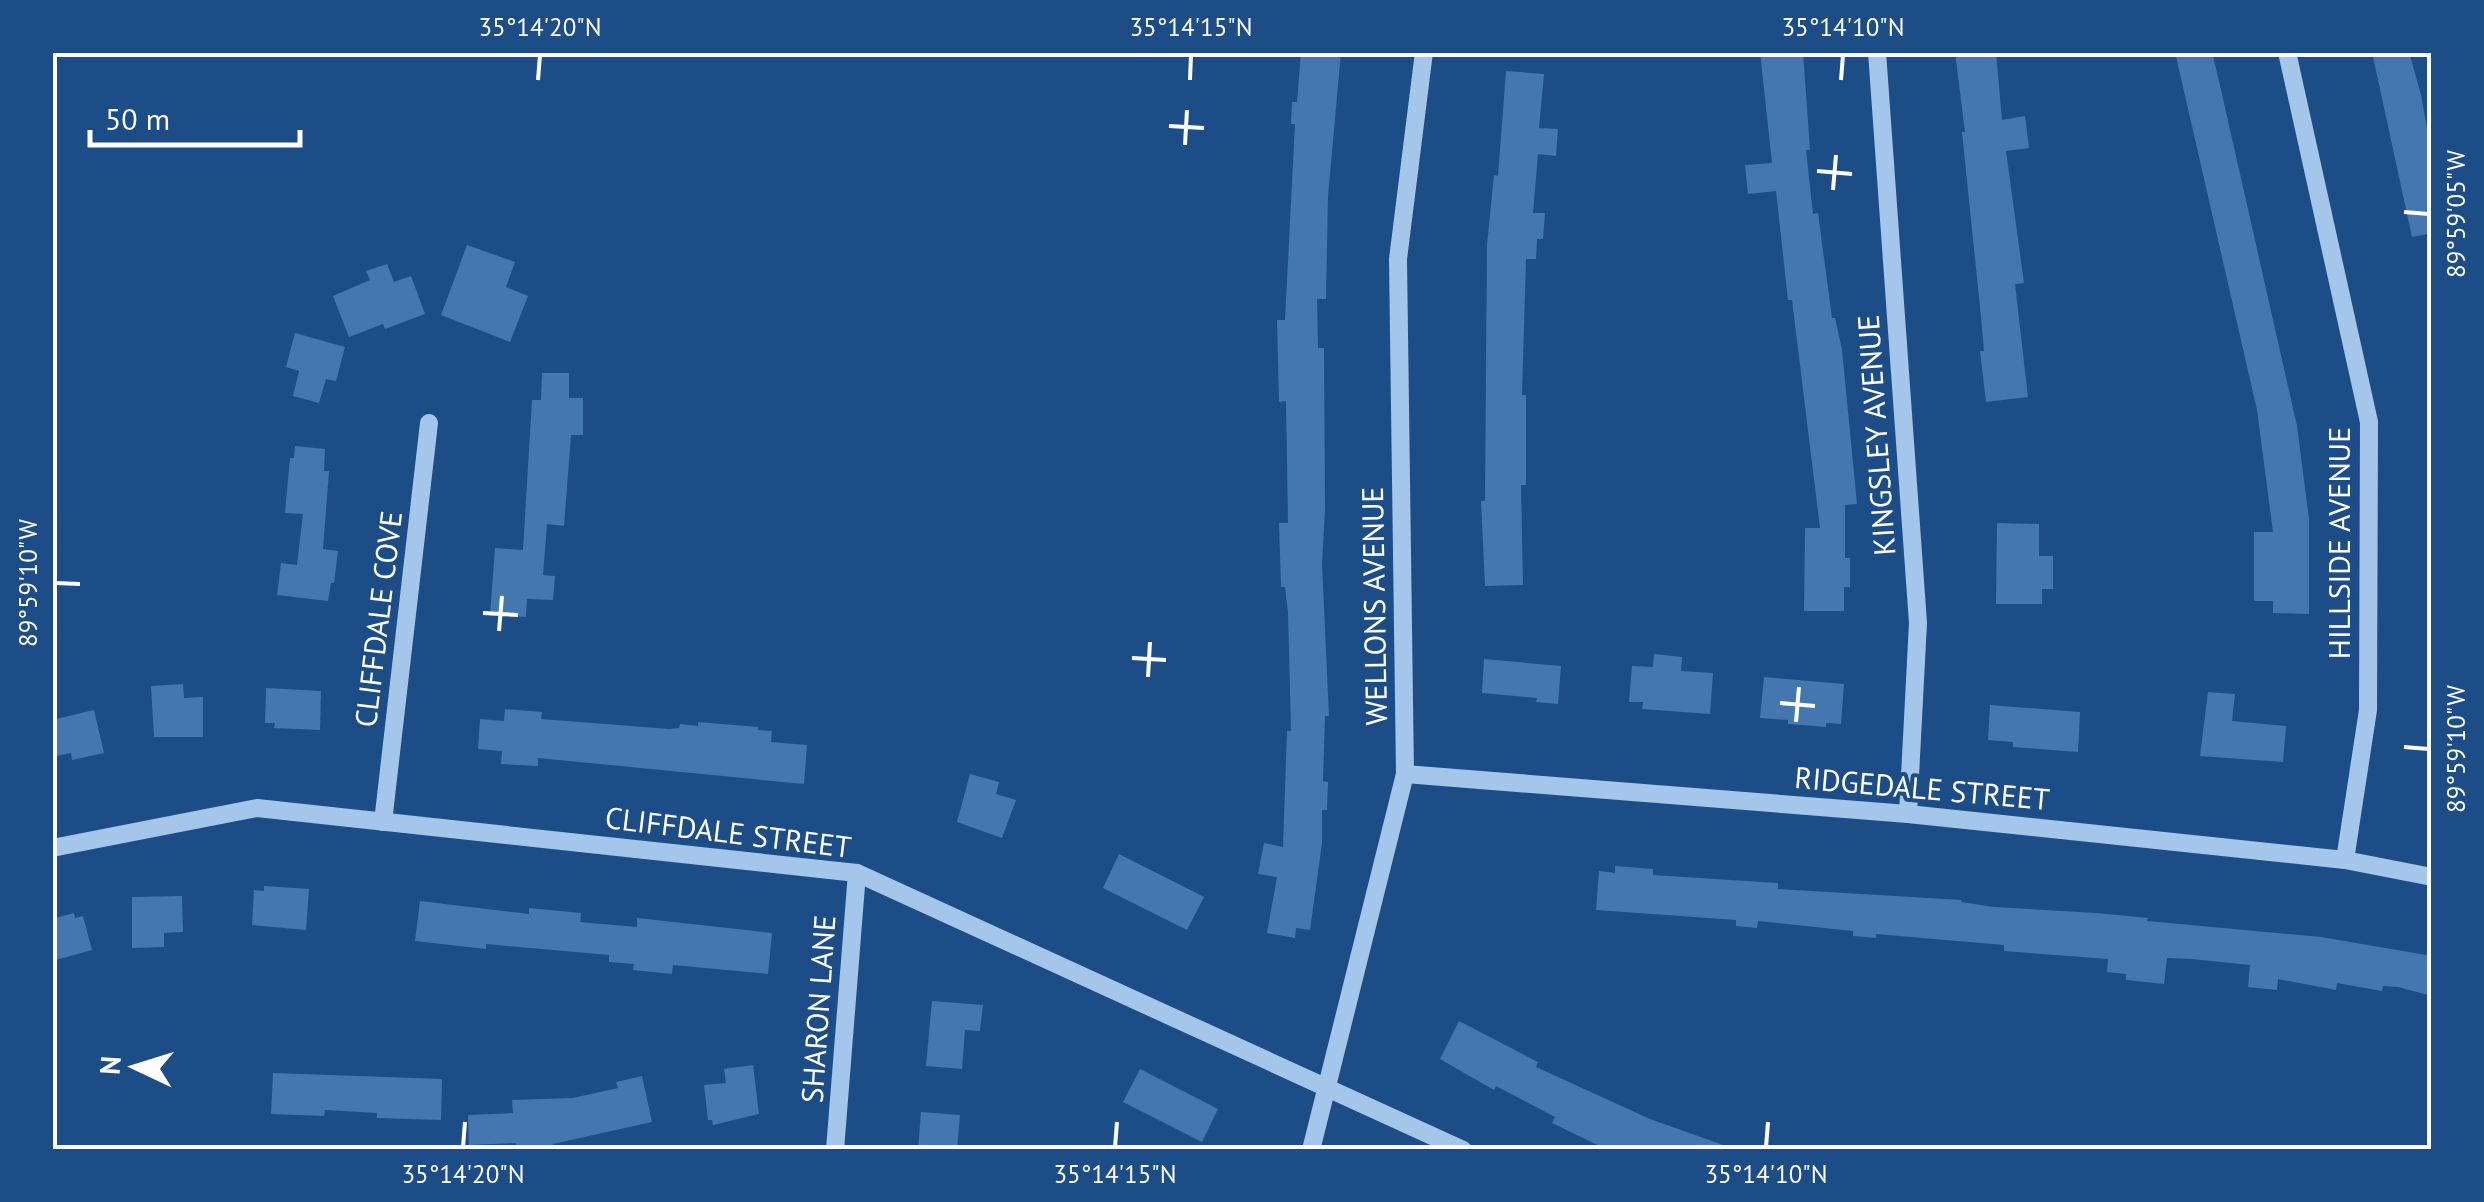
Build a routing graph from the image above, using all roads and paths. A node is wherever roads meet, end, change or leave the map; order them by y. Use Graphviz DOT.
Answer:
graph roads {
  1 [pos="1424,52"];
  2 [pos="1878,52"];
  3 [pos="2286,52"];
  4 [pos="429,423"];
  5 [pos="1405,774"];
  6 [pos="1908,814"];
  7 [pos="383,822"];
  8 [pos="52,848"];
  9 [pos="2345,860"];
  10 [pos="857,873"];
  11 [pos="2432,876"];
  12 [pos="1328,1088"];
  13 [pos="836,1150"];
  14 [pos="1311,1150"];
  15 [pos="1464,1150"];
  1 -- 5 [label="street, WELLONS AVENUE"];
  2 -- 6 [label="street, KINGSLEY AVENUE"];
  3 -- 9 [label="street, HILLSIDE AVENUE"];
  4 -- 7 [label="street, CLIFFDALE COVE"];
  5 -- 6 [label="street, RIDGEDALE STREET"];
  5 -- 12 [label="street, WELLONS AVENUE"];
  6 -- 9 [label="street, RIDGEDALE STREET"];
  7 -- 8 [label="street, CLIFFDALE STREET"];
  7 -- 10 [label="street, CLIFFDALE STREET"];
  9 -- 11 [label="street, RIDGEDALE STREET"];
  10 -- 12 [label="street, CLIFFDALE STREET"];
  10 -- 13 [label="street, SHARON LANE"];
  12 -- 14 [label="street, WELLONS AVENUE"];
  12 -- 15 [label="street, CLIFFDALE STREET"];
}
